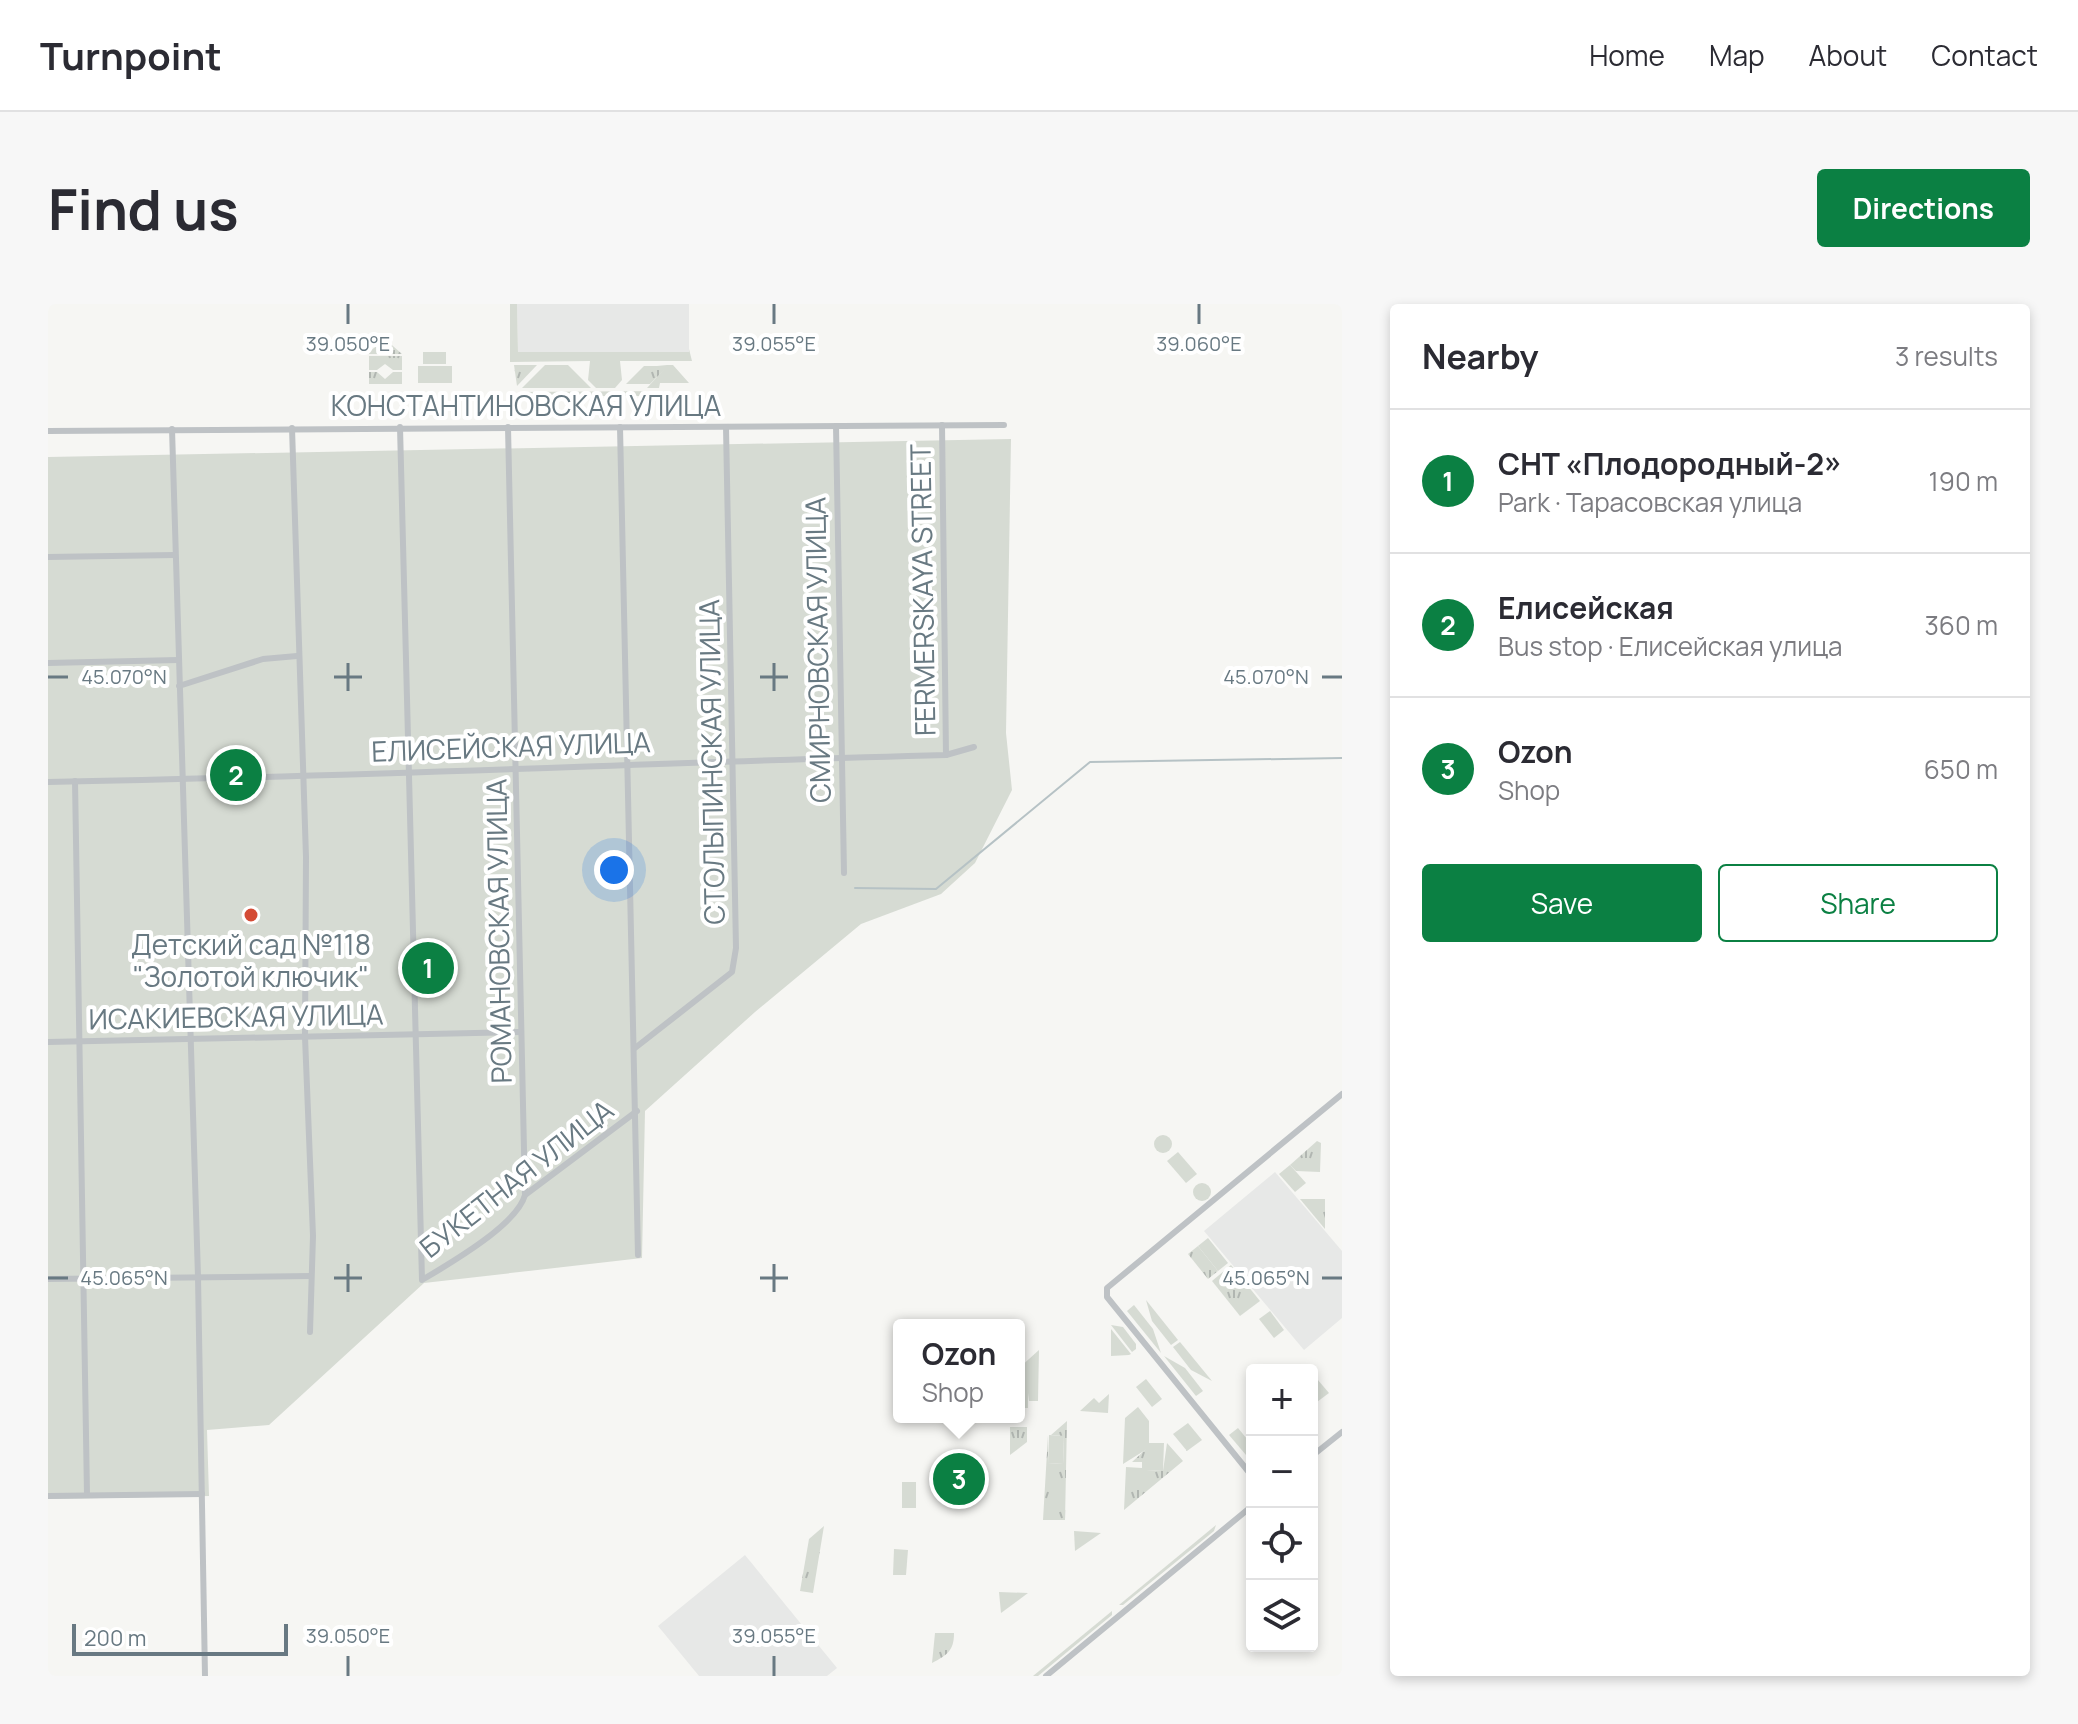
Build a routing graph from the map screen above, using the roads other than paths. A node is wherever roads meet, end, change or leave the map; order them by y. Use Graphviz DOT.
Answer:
graph roads {
  1 [pos="942,425"];
  2 [pos="1004,425"];
  3 [pos="836,426"];
  4 [pos="400,427"];
  5 [pos="508,427"];
  6 [pos="620,427"];
  7 [pos="726,427"];
  8 [pos="292,428"];
  9 [pos="172,429"];
  10 [pos="48,431"];
  11 [pos="175,555"];
  12 [pos="48,557"];
  13 [pos="297,656"];
  14 [pos="178,660"];
  15 [pos="48,663"];
  16 [pos="179,686"];
  17 [pos="974,747"];
  18 [pos="946,755"];
  19 [pos="840,758"];
  20 [pos="732,761"];
  21 [pos="624,763"];
  22 [pos="518,768"];
  23 [pos="301,773"];
  24 [pos="408,774"];
  25 [pos="182,779"];
  26 [pos="75,781"];
  27 [pos="48,782"];
  28 [pos="844,873"];
  29 [pos="521,1032"];
  30 [pos="414,1034"];
  31 [pos="305,1037"];
  32 [pos="191,1039"];
  33 [pos="78,1041"];
  34 [pos="48,1042"];
  35 [pos="635,1048"];
  36 [pos="1342,1094"];
  37 [pos="637,1111"];
  38 [pos="525,1195"];
  39 [pos="638,1255"];
  40 [pos="311,1276"];
  41 [pos="198,1277"];
  42 [pos="48,1279"];
  43 [pos="83,1279"];
  44 [pos="310,1332"];
  45 [pos="1342,1432"];
  46 [pos="1318,1451"];
  47 [pos="1246,1469"];
  48 [pos="87,1494"];
  49 [pos="202,1494"];
  50 [pos="48,1496"];
  51 [pos="1250,1508"];
  52 [pos="205,1676"];
  53 [pos="1046,1676"];
  1 -- 2 [label="street, КОНСТАНТИНОВСКАЯ УЛИЦА"];
  1 -- 3 [label="street, КОНСТАНТИНОВСКАЯ УЛИЦА"];
  1 -- 18 [label="street, FERMERSKAYA STREET"];
  3 -- 7 [label="street, КОНСТАНТИНОВСКАЯ УЛИЦА"];
  3 -- 19 [label="street, СМИРНОВСКАЯ УЛИЦА"];
  4 -- 5 [label="street, КОНСТАНТИНОВСКАЯ УЛИЦА"];
  4 -- 8 [label="street, КОНСТАНТИНОВСКАЯ УЛИЦА"];
  4 -- 24 [label="street"];
  5 -- 6 [label="street, КОНСТАНТИНОВСКАЯ УЛИЦА"];
  5 -- 22 [label="street, РОМАНОВСКАЯ УЛИЦА"];
  6 -- 7 [label="street, КОНСТАНТИНОВСКАЯ УЛИЦА"];
  6 -- 21 [label="street"];
  7 -- 20 [label="street, СТОЛЫПИНСКАЯ УЛИЦА"];
  8 -- 9 [label="street, КОНСТАНТИНОВСКАЯ УЛИЦА"];
  8 -- 13 [label="street"];
  9 -- 10 [label="street, КОНСТАНТИНОВСКАЯ УЛИЦА"];
  9 -- 11 [label="street"];
  11 -- 12 [label="street"];
  11 -- 14 [label="street"];
  13 -- 16 [label="street"];
  13 -- 23 [label="street"];
  14 -- 15 [label="street"];
  14 -- 16 [label="street"];
  16 -- 25 [label="street"];
  17 -- 18 [label="street, ЕЛИСЕЙСКАЯ УЛИЦА"];
  18 -- 19 [label="street, ЕЛИСЕЙСКАЯ УЛИЦА"];
  19 -- 20 [label="street, ЕЛИСЕЙСКАЯ УЛИЦА"];
  19 -- 28 [label="street, СМИРНОВСКАЯ УЛИЦА"];
  20 -- 21 [label="street, ЕЛИСЕЙСКАЯ УЛИЦА"];
  20 -- 35 [label="street, СТОЛЫПИНСКАЯ УЛИЦА"];
  21 -- 22 [label="street, ЕЛИСЕЙСКАЯ УЛИЦА"];
  21 -- 35 [label="street"];
  22 -- 24 [label="street, ЕЛИСЕЙСКАЯ УЛИЦА"];
  22 -- 29 [label="street, РОМАНОВСКАЯ УЛИЦА"];
  23 -- 24 [label="street, ЕЛИСЕЙСКАЯ УЛИЦА"];
  23 -- 25 [label="street, ЕЛИСЕЙСКАЯ УЛИЦА"];
  23 -- 31 [label="street"];
  24 -- 30 [label="street"];
  25 -- 26 [label="street, ЕЛИСЕЙСКАЯ УЛИЦА"];
  25 -- 32 [label="street"];
  26 -- 27 [label="street, ЕЛИСЕЙСКАЯ УЛИЦА"];
  26 -- 33 [label="street"];
  29 -- 30 [label="street, ИСАКИЕВСКАЯ УЛИЦА"];
  29 -- 38 [label="street, РОМАНОВСКАЯ УЛИЦА"];
  30 -- 31 [label="street, ИСАКИЕВСКАЯ УЛИЦА"];
  30 -- 38 [label="street, БУКЕТНАЯ УЛИЦА"];
  31 -- 32 [label="street, ИСАКИЕВСКАЯ УЛИЦА"];
  31 -- 40 [label="street"];
  32 -- 33 [label="street, ИСАКИЕВСКАЯ УЛИЦА"];
  32 -- 41 [label="street"];
  33 -- 34 [label="street, ИСАКИЕВСКАЯ УЛИЦА"];
  33 -- 43 [label="street"];
  35 -- 37 [label="street"];
  36 -- 47 [label="street"];
  37 -- 38 [label="street, БУКЕТНАЯ УЛИЦА"];
  37 -- 39 [label="street"];
  40 -- 41 [label="street"];
  40 -- 44 [label="street"];
  41 -- 43 [label="street"];
  41 -- 49 [label="street"];
  42 -- 43 [label="street"];
  43 -- 48 [label="street"];
  45 -- 46 [label="street"];
  48 -- 49 [label="street"];
  48 -- 50 [label="street"];
  49 -- 52 [label="street"];
  51 -- 53 [label="street"];
}
